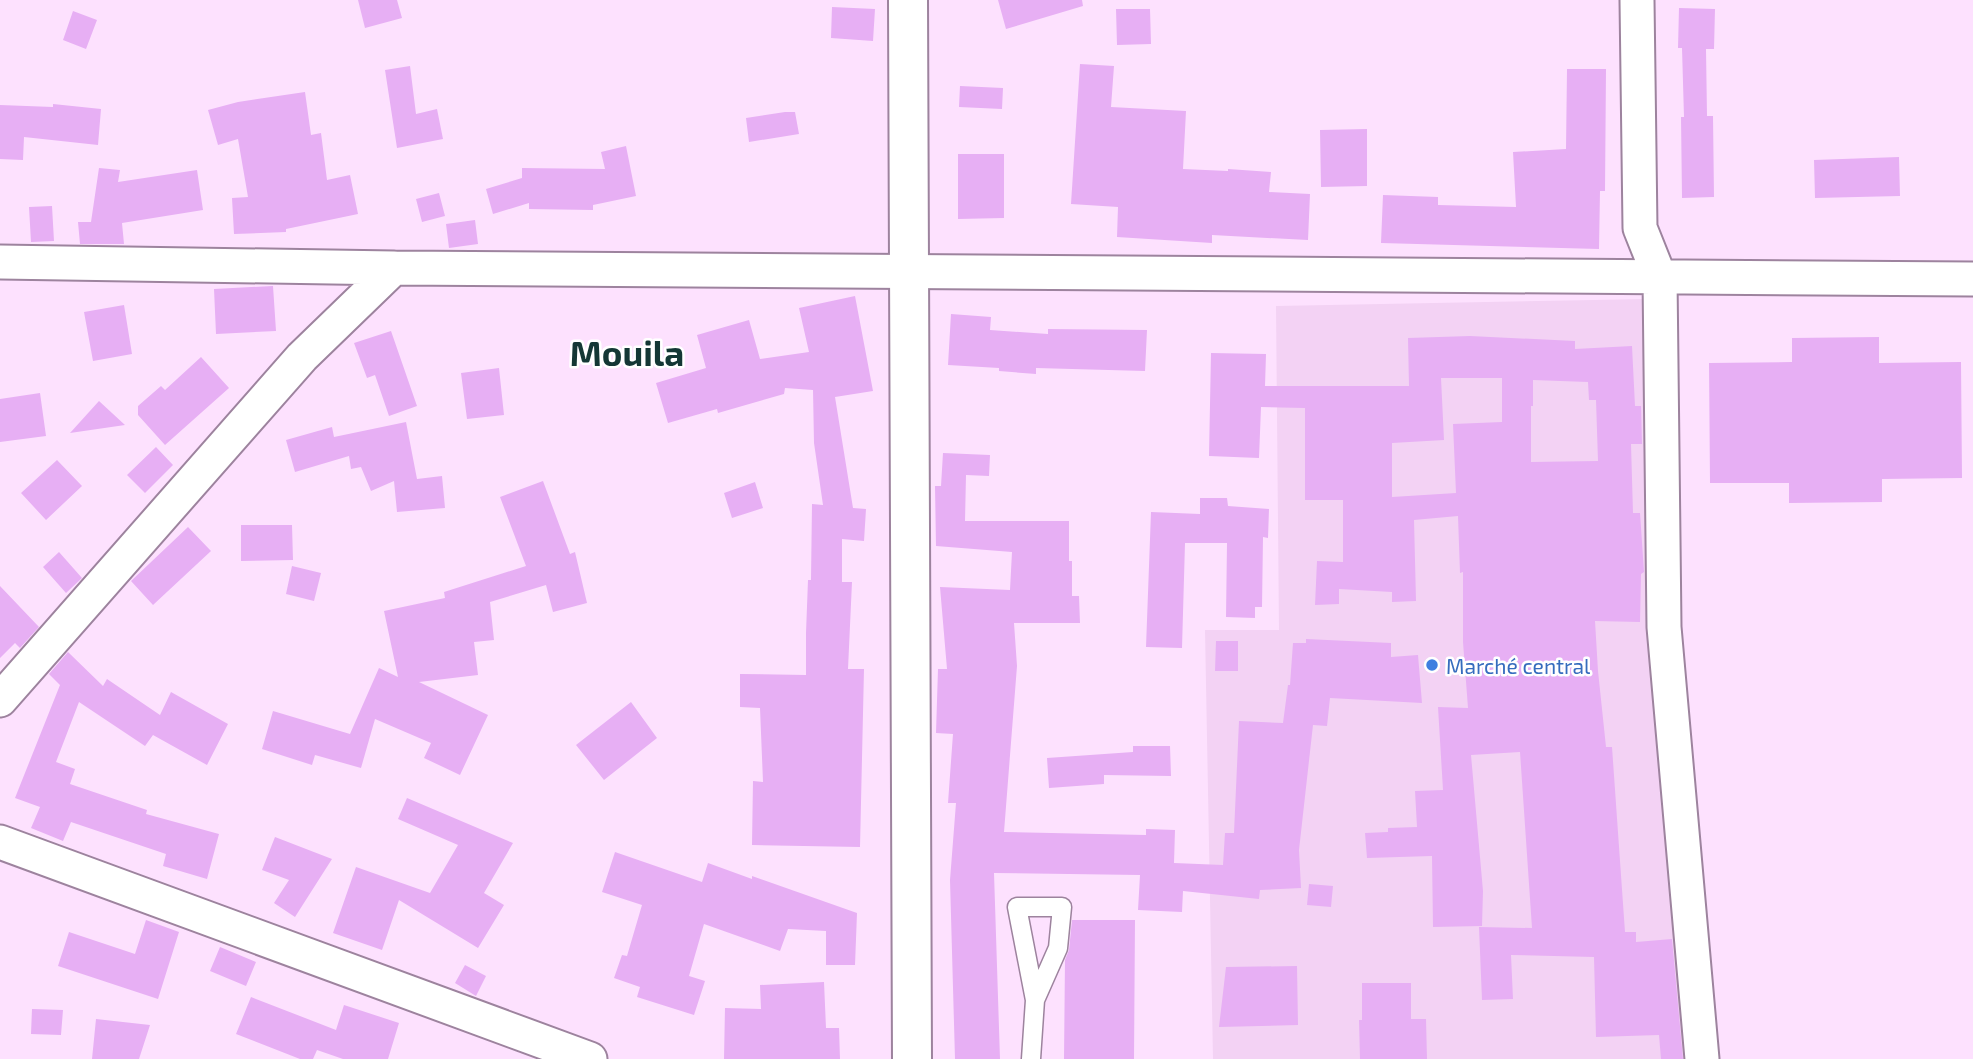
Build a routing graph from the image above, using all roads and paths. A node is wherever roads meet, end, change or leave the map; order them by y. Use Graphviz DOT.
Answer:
graph roads {
  1 [pos="908,0"];
  2 [pos="1637,0"];
  3 [pos="0,262"];
  4 [pos="394,268"];
  5 [pos="908,273"];
  6 [pos="1660,278"];
  7 [pos="1973,279"];
  8 [pos="0,700"];
  9 [pos="0,842"];
  10 [pos="1035,1000"];
  11 [pos="590,1059"];
  12 [pos="912,1059"];
  13 [pos="1031,1059"];
  14 [pos="1702,1059"];
  1 -- 5 [label="street"];
  2 -- 6 [label="street"];
  3 -- 4 [label="street"];
  4 -- 5 [label="street"];
  4 -- 8 [label="street"];
  5 -- 6 [label="street"];
  5 -- 12 [label="street"];
  6 -- 7 [label="street"];
  6 -- 14 [label="street"];
  9 -- 11 [label="street"];
  10 -- 10 [label="lane"];
  10 -- 13 [label="lane"];
}
